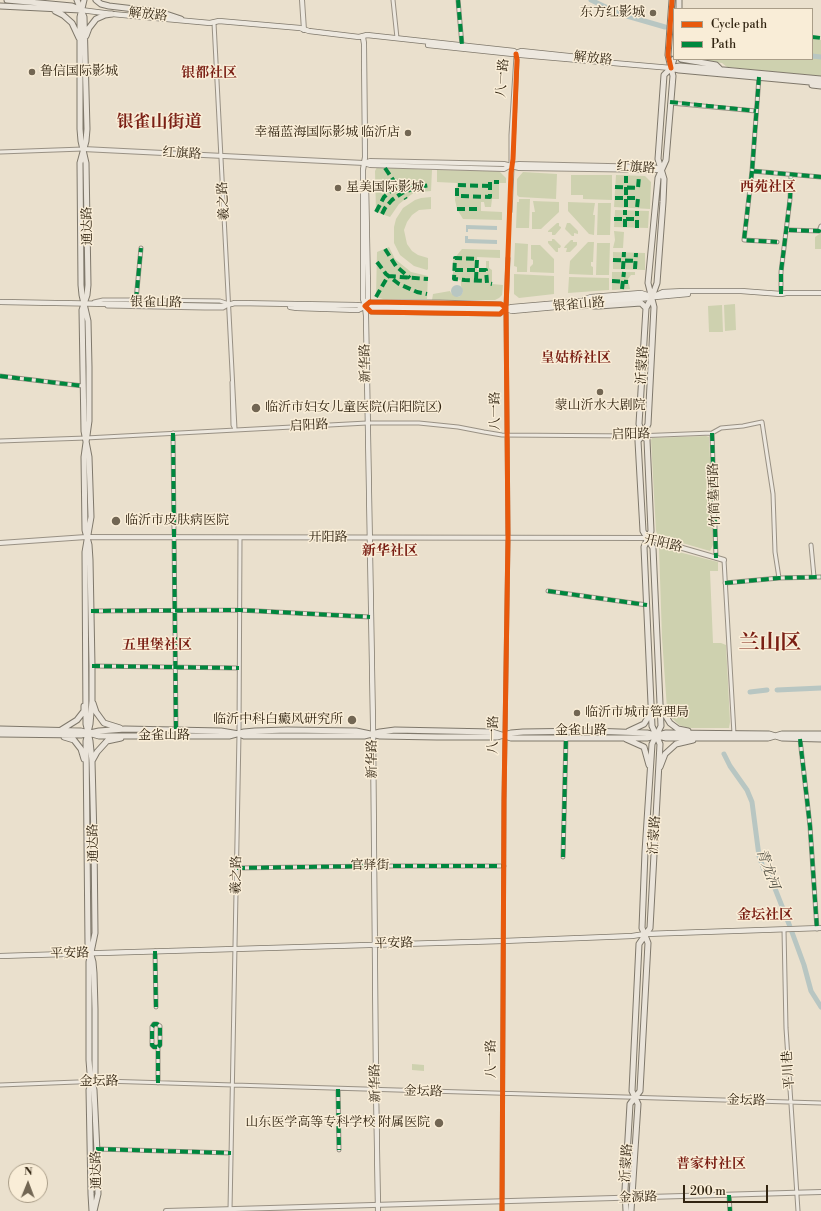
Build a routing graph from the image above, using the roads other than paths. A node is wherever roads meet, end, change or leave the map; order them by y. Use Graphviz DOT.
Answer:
graph roads {
  1 [pos="7,0"];
  2 [pos="65,0"];
  3 [pos="77,0"];
  4 [pos="84,0"];
  5 [pos="96,0"];
  6 [pos="302,0"];
  7 [pos="393,0"];
  8 [pos="458,0"];
  9 [pos="672,0"];
  10 [pos="0,6"];
  11 [pos="49,6"];
  12 [pos="82,10"];
  13 [pos="112,14"];
  14 [pos="181,19"];
  15 [pos="214,23"];
  16 [pos="304,30"];
  17 [pos="363,37"];
  18 [pos="397,38"];
  19 [pos="82,41"];
  20 [pos="462,45"];
  21 [pos="516,54"];
  22 [pos="674,60"];
  23 [pos="687,60"];
  24 [pos="671,68"];
  25 [pos="721,70"];
  26 [pos="760,77"];
  27 [pos="821,79"];
  28 [pos="802,81"];
  29 [pos="821,83"];
  30 [pos="821,86"];
  31 [pos="670,102"];
  32 [pos="756,111"];
  33 [pos="83,149"];
  34 [pos="0,152"];
  35 [pos="222,156"];
  36 [pos="364,163"];
  37 [pos="511,165"];
  38 [pos="662,169"];
  39 [pos="752,171"];
  40 [pos="791,175"];
  41 [pos="821,177"];
  42 [pos="510,212"];
  43 [pos="821,226"];
  44 [pos="789,230"];
  45 [pos="777,242"];
  46 [pos="141,248"];
  47 [pos="508,258"];
  48 [pos="821,293"];
  49 [pos="780,294"];
  50 [pos="821,296"];
  51 [pos="591,297"];
  52 [pos="652,297"];
  53 [pos="136,300"];
  54 [pos="0,302"];
  55 [pos="577,302"];
  56 [pos="94,303"];
  57 [pos="84,304"];
  58 [pos="150,304"];
  59 [pos="229,304"];
  60 [pos="592,305"];
  61 [pos="365,306"];
  62 [pos="143,307"];
  63 [pos="506,308"];
  64 [pos="646,308"];
  65 [pos="0,376"];
  66 [pos="83,386"];
  67 [pos="367,423"];
  68 [pos="235,429"];
  69 [pos="173,433"];
  70 [pos="712,433"];
  71 [pos="507,435"];
  72 [pos="643,435"];
  73 [pos="86,438"];
  74 [pos="0,441"];
  75 [pos="86,537"];
  76 [pos="369,537"];
  77 [pos="175,538"];
  78 [pos="240,538"];
  79 [pos="508,538"];
  80 [pos="648,538"];
  81 [pos="0,542"];
  82 [pos="811,545"];
  83 [pos="716,558"];
  84 [pos="724,560"];
  85 [pos="814,577"];
  86 [pos="821,577"];
  87 [pos="779,578"];
  88 [pos="726,583"];
  89 [pos="548,591"];
  90 [pos="647,605"];
  91 [pos="175,610"];
  92 [pos="240,610"];
  93 [pos="91,611"];
  94 [pos="370,617"];
  95 [pos="92,666"];
  96 [pos="175,666"];
  97 [pos="239,668"];
  98 [pos="86,700"];
  99 [pos="92,701"];
  100 [pos="652,705"];
  101 [pos="660,707"];
  102 [pos="0,729"];
  103 [pos="61,730"];
  104 [pos="125,730"];
  105 [pos="176,730"];
  106 [pos="627,732"];
  107 [pos="88,733"];
  108 [pos="0,734"];
  109 [pos="239,734"];
  110 [pos="373,734"];
  111 [pos="734,734"];
  112 [pos="821,734"];
  113 [pos="57,735"];
  114 [pos="505,735"];
  115 [pos="657,735"];
  116 [pos="127,736"];
  117 [pos="701,736"];
  118 [pos="776,736"];
  119 [pos="566,738"];
  120 [pos="624,738"];
  121 [pos="800,739"];
  122 [pos="821,739"];
  123 [pos="92,761"];
  124 [pos="86,764"];
  125 [pos="650,770"];
  126 [pos="659,772"];
  127 [pos="563,857"];
  128 [pos="374,866"];
  129 [pos="504,866"];
  130 [pos="237,868"];
  131 [pos="819,929"];
  132 [pos="785,930"];
  133 [pos="645,934"];
  134 [pos="503,942"];
  135 [pos="375,945"];
  136 [pos="235,948"];
  137 [pos="155,951"];
  138 [pos="90,953"];
  139 [pos="0,956"];
  140 [pos="156,1007"];
  141 [pos="158,1047"];
  142 [pos="92,1081"];
  143 [pos="158,1083"];
  144 [pos="0,1085"];
  145 [pos="232,1086"];
  146 [pos="338,1089"];
  147 [pos="376,1090"];
  148 [pos="502,1094"];
  149 [pos="635,1098"];
  150 [pos="792,1102"];
  151 [pos="821,1103"];
  152 [pos="96,1149"];
  153 [pos="339,1150"];
  154 [pos="231,1153"];
  155 [pos="821,1192"];
  156 [pos="798,1193"];
  157 [pos="729,1195"];
  158 [pos="625,1198"];
  159 [pos="632,1198"];
  160 [pos="502,1202"];
  161 [pos="378,1208"];
  162 [pos="629,1209"];
  163 [pos="230,1210"];
  164 [pos="93,1211"];
  165 [pos="166,1211"];
  166 [pos="502,1211"];
  167 [pos="730,1211"];
  168 [pos="798,1211"];
  1 -- 11 [label="main road, 解放路"];
  2 -- 11 [label="main road"];
  3 -- 12 [label="main road, 通达路"];
  4 -- 12 [label="main road, 通达路"];
  5 -- 14 [label="main road"];
  6 -- 16 [label="street"];
  7 -- 18 [label="street"];
  8 -- 20 [label="street"];
  9 -- 24 [label="main road, 沂蒙路"];
  10 -- 11 [label="main road, 解放路"];
  11 -- 12 [label="main road, 解放路"];
  11 -- 19 [label="main road"];
  12 -- 13 [label="main road, 解放路"];
  12 -- 14 [label="main road, 解放路"];
  12 -- 19 [label="main road, 通达路"];
  13 -- 15 [label="main road, 解放路"];
  13 -- 19 [label="main road"];
  14 -- 15 [label="main road, 解放路"];
  15 -- 16 [label="main road, 解放路"];
  15 -- 35 [label="street, 羲之路"];
  16 -- 17 [label="main road, 解放路"];
  17 -- 18 [label="main road, 解放路"];
  17 -- 21 [label="main road, 解放路"];
  17 -- 36 [label="main road, 新华路"];
  18 -- 20 [label="main road, 解放路"];
  19 -- 33 [label="main road, 通达路"];
  20 -- 21 [label="main road, 解放路"];
  21 -- 24 [label="main road, 解放路"];
  21 -- 24 [label="main road, 解放路"];
  21 -- 37 [label="street, 八一路"];
  22 -- 24 [label="main road, 沂蒙路"];
  23 -- 25 [label="main road"];
  24 -- 25 [label="main road, 解放路"];
  24 -- 26 [label="main road, 解放路"];
  24 -- 31 [label="main road, 沂蒙路"];
  24 -- 38 [label="main road, 沂蒙路"];
  25 -- 27 [label="main road, 解放路"];
  26 -- 28 [label="main road, 解放路"];
  26 -- 32 [label="street"];
  28 -- 29 [label="main road, 解放路"];
  28 -- 30 [label="main road"];
  31 -- 32 [label="street"];
  31 -- 38 [label="main road, 沂蒙路"];
  32 -- 39 [label="street"];
  33 -- 34 [label="street, 红旗路"];
  33 -- 35 [label="street, 红旗路"];
  33 -- 57 [label="main road, 通达路"];
  35 -- 36 [label="street, 红旗路"];
  35 -- 59 [label="street, 羲之路"];
  36 -- 37 [label="street, 红旗路"];
  36 -- 61 [label="main road, 新华路"];
  37 -- 38 [label="street, 红旗路"];
  37 -- 42 [label="street, 八一路"];
  38 -- 52 [label="main road, 沂蒙路"];
  38 -- 52 [label="main road, 沂蒙路"];
  39 -- 40 [label="street"];
  39 -- 45 [label="street"];
  40 -- 41 [label="street"];
  40 -- 49 [label="street"];
  43 -- 44 [label="street"];
  46 -- 53 [label="street"];
  47 -- 63 [label="street, 八一路"];
  48 -- 49 [label="main road, 银雀山路"];
  49 -- 50 [label="main road, 银雀山路"];
  49 -- 52 [label="main road, 银雀山路"];
  51 -- 52 [label="main road"];
  51 -- 55 [label="main road"];
  51 -- 63 [label="street"];
  52 -- 55 [label="main road, 银雀山路"];
  52 -- 60 [label="main road, 银雀山路"];
  52 -- 64 [label="main road, 沂蒙路"];
  52 -- 72 [label="main road, 沂蒙路"];
  53 -- 56 [label="street"];
  53 -- 58 [label="main road"];
  53 -- 59 [label="street"];
  54 -- 57 [label="main road, 银雀山路"];
  55 -- 63 [label="main road, 银雀山路"];
  56 -- 57 [label="main road, 银雀山路"];
  56 -- 58 [label="main road, 银雀山路"];
  56 -- 62 [label="street"];
  57 -- 66 [label="main road, 通达路"];
  57 -- 73 [label="main road, 通达路"];
  58 -- 59 [label="main road, 银雀山路"];
  58 -- 62 [label="main road"];
  59 -- 61 [label="main road, 银雀山路"];
  59 -- 61 [label="main road, 银雀山路"];
  59 -- 62 [label="street"];
  59 -- 68 [label="street, 羲之路"];
  60 -- 63 [label="main road, 银雀山路"];
  60 -- 64 [label="main road"];
  61 -- 63 [label="main road, 银雀山路"];
  61 -- 67 [label="main road, 新华路"];
  63 -- 71 [label="street, 八一路"];
  64 -- 72 [label="main road, 沂蒙路"];
  65 -- 66 [label="street"];
  66 -- 73 [label="main road, 通达路"];
  67 -- 68 [label="street, 启阳路"];
  67 -- 71 [label="street, 启阳路"];
  67 -- 76 [label="main road, 新华路"];
  68 -- 69 [label="street, 启阳路"];
  69 -- 73 [label="street, 启阳路"];
  69 -- 77 [label="street"];
  70 -- 72 [label="street, 启阳路"];
  70 -- 83 [label="street, 竹简墓西路"];
  70 -- 87 [label="street, 启阳路"];
  71 -- 72 [label="street, 启阳路"];
  71 -- 79 [label="street, 八一路"];
  72 -- 80 [label="main road, 沂蒙路"];
  72 -- 80 [label="main road, 沂蒙路"];
  73 -- 74 [label="street, 启阳路"];
  73 -- 75 [label="main road, 通达路"];
  75 -- 77 [label="street, 开阳路"];
  75 -- 81 [label="street, 开阳路"];
  75 -- 93 [label="main road, 通达路"];
  75 -- 98 [label="main road, 通达路"];
  76 -- 78 [label="street, 开阳路"];
  76 -- 79 [label="street, 开阳路"];
  76 -- 94 [label="main road, 新华路"];
  77 -- 78 [label="street, 开阳路"];
  77 -- 91 [label="street"];
  78 -- 92 [label="street, 羲之路"];
  79 -- 80 [label="street, 开阳路"];
  79 -- 114 [label="street, 八一路"];
  80 -- 83 [label="street, 开阳路"];
  80 -- 90 [label="main road, 沂蒙路"];
  80 -- 101 [label="main road, 沂蒙路"];
  82 -- 85 [label="street"];
  83 -- 84 [label="street, 开阳路"];
  84 -- 88 [label="street"];
  85 -- 86 [label="street"];
  85 -- 87 [label="street"];
  87 -- 88 [label="street"];
  88 -- 111 [label="street"];
  89 -- 90 [label="street"];
  90 -- 100 [label="main road, 沂蒙路"];
  91 -- 92 [label="street"];
  91 -- 93 [label="street"];
  91 -- 96 [label="street"];
  92 -- 94 [label="street"];
  92 -- 97 [label="street, 羲之路"];
  93 -- 95 [label="main road, 通达路"];
  94 -- 110 [label="main road, 新华路"];
  95 -- 96 [label="street"];
  95 -- 99 [label="main road, 通达路"];
  96 -- 97 [label="street"];
  96 -- 105 [label="street"];
  97 -- 109 [label="street, 羲之路"];
  98 -- 103 [label="main road"];
  98 -- 107 [label="main road, 通达路"];
  99 -- 104 [label="main road"];
  99 -- 107 [label="main road, 通达路"];
  100 -- 106 [label="main road"];
  100 -- 115 [label="main road, 沂蒙路"];
  101 -- 115 [label="main road, 沂蒙路"];
  101 -- 117 [label="main road"];
  102 -- 103 [label="main road, 金雀山路"];
  103 -- 107 [label="main road, 金雀山路"];
  104 -- 105 [label="main road, 金雀山路"];
  104 -- 107 [label="main road, 金雀山路"];
  105 -- 109 [label="main road, 金雀山路"];
  106 -- 114 [label="main road, 金雀山路"];
  106 -- 115 [label="main road, 金雀山路"];
  107 -- 113 [label="main road, 金雀山路"];
  107 -- 116 [label="main road, 金雀山路"];
  107 -- 123 [label="main road, 通达路"];
  107 -- 124 [label="main road, 通达路"];
  108 -- 113 [label="main road, 金雀山路"];
  109 -- 110 [label="main road, 金雀山路"];
  109 -- 116 [label="main road, 金雀山路"];
  109 -- 130 [label="street, 羲之路"];
  110 -- 114 [label="main road, 金雀山路"];
  110 -- 128 [label="main road, 新华路"];
  111 -- 117 [label="main road, 金雀山路"];
  111 -- 118 [label="main road, 金雀山路"];
  112 -- 118 [label="main road, 金雀山路"];
  113 -- 124 [label="main road"];
  114 -- 119 [label="main road, 金雀山路"];
  114 -- 129 [label="street, 八一路"];
  115 -- 117 [label="main road, 金雀山路"];
  115 -- 120 [label="main road, 金雀山路"];
  115 -- 125 [label="main road, 沂蒙路"];
  115 -- 126 [label="main road, 沂蒙路"];
  116 -- 123 [label="main road"];
  117 -- 118 [label="main road, 金雀山路"];
  117 -- 126 [label="main road"];
  118 -- 121 [label="main road, 金雀山路"];
  119 -- 120 [label="main road, 金雀山路"];
  119 -- 127 [label="street"];
  120 -- 125 [label="main road"];
  121 -- 122 [label="main road, 金雀山路"];
  121 -- 131 [label="street"];
  123 -- 138 [label="main road, 通达路"];
  124 -- 138 [label="main road, 通达路"];
  125 -- 133 [label="main road, 沂蒙路"];
  126 -- 133 [label="main road, 沂蒙路"];
  128 -- 129 [label="street, 官驿街"];
  128 -- 130 [label="street, 官驿街"];
  128 -- 135 [label="main road, 新华路"];
  129 -- 134 [label="street, 八一路"];
  130 -- 136 [label="street, 羲之路"];
  131 -- 132 [label="main road, 平安路"];
  132 -- 133 [label="main road, 平安路"];
  132 -- 150 [label="street, 平川巷"];
  133 -- 134 [label="main road, 平安路"];
  133 -- 149 [label="main road, 沂蒙路"];
  133 -- 149 [label="main road, 沂蒙路"];
  134 -- 135 [label="main road, 平安路"];
  134 -- 148 [label="street, 八一路"];
  135 -- 136 [label="main road, 平安路"];
  135 -- 147 [label="main road, 新华路"];
  136 -- 137 [label="main road, 平安路"];
  136 -- 145 [label="street, 羲之路"];
  137 -- 138 [label="main road, 平安路"];
  137 -- 140 [label="street"];
  138 -- 139 [label="main road, 平安路"];
  138 -- 142 [label="main road, 通达路"];
  141 -- 141 [label="street"];
  141 -- 143 [label="street"];
  142 -- 143 [label="street, 金坛路"];
  142 -- 144 [label="street, 金坛路"];
  142 -- 152 [label="main road, 通达路"];
  142 -- 164 [label="main road, 通达路"];
  143 -- 145 [label="street, 金坛路"];
  145 -- 146 [label="street, 金坛路"];
  145 -- 154 [label="street, 羲之路"];
  146 -- 147 [label="street, 金坛路"];
  146 -- 153 [label="street"];
  147 -- 148 [label="street, 金坛路"];
  147 -- 161 [label="main road, 新华路"];
  148 -- 149 [label="street, 金坛路"];
  148 -- 160 [label="street, 八一路"];
  149 -- 150 [label="street, 金坛路"];
  149 -- 158 [label="main road, 沂蒙路"];
  149 -- 159 [label="main road, 沂蒙路"];
  150 -- 151 [label="street, 金坛路"];
  150 -- 156 [label="street, 平川巷"];
  152 -- 154 [label="street"];
  152 -- 164 [label="main road, 通达路"];
  154 -- 163 [label="street, 羲之路"];
  155 -- 156 [label="street, 金源路"];
  156 -- 157 [label="street, 金源路"];
  156 -- 168 [label="street, 平川巷"];
  157 -- 159 [label="street, 金源路"];
  157 -- 167 [label="street"];
  158 -- 159 [label="street, 金源路"];
  158 -- 160 [label="street, 金源路"];
  158 -- 162 [label="main road, 沂蒙路"];
  159 -- 162 [label="main road, 沂蒙路"];
  160 -- 161 [label="street, 金源路"];
  160 -- 166 [label="street, 八一路"];
  161 -- 163 [label="street, 金源路"];
  163 -- 165 [label="street, 金源路"];
}
